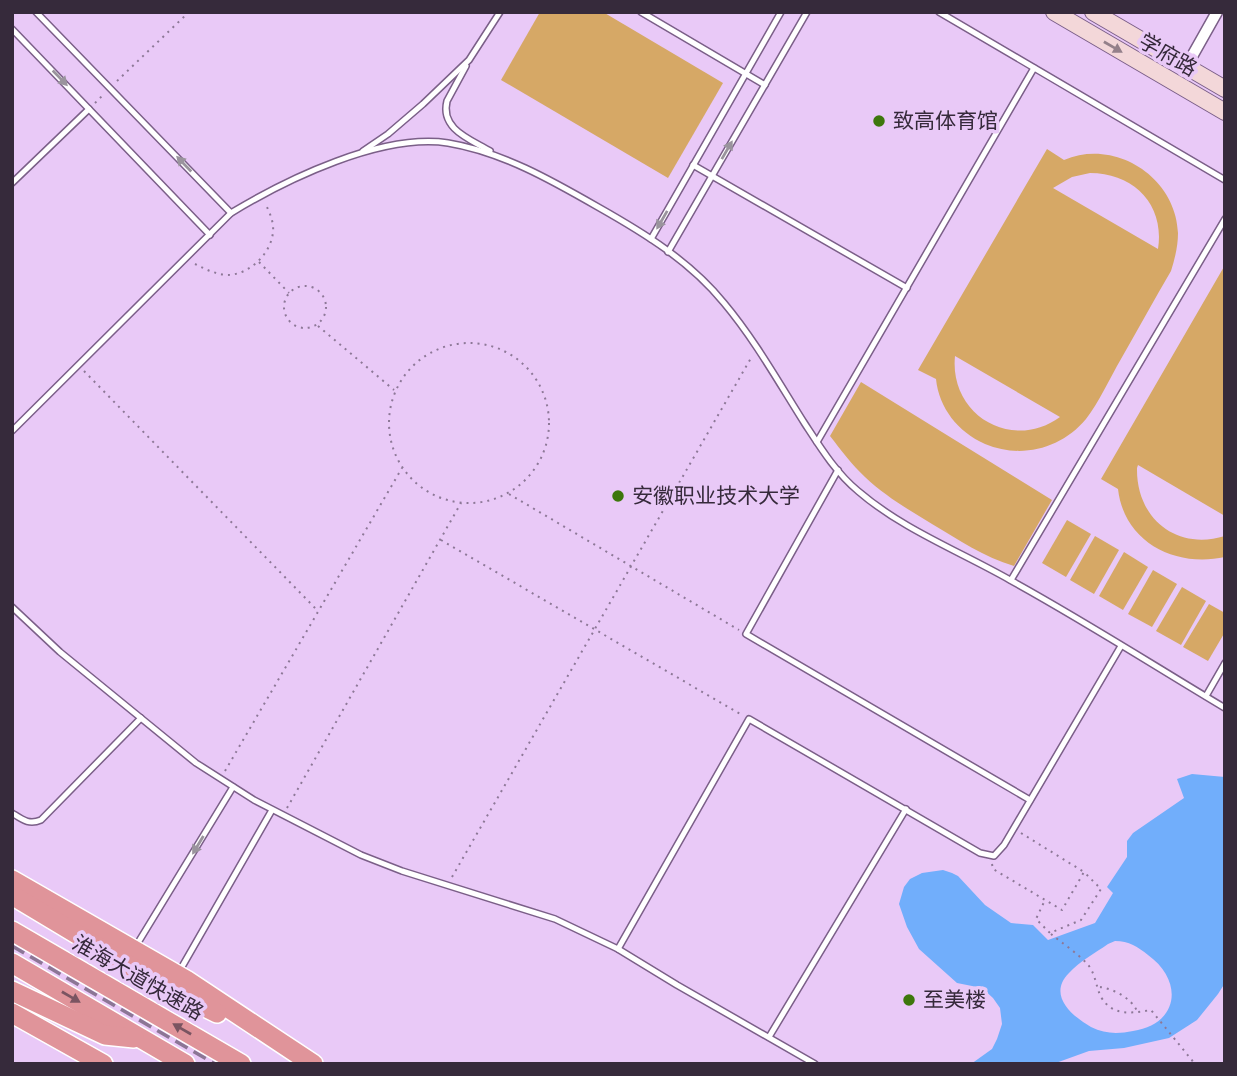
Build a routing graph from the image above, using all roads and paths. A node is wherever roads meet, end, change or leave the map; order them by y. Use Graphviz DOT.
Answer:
graph roads {
  1 [pos="36,12"];
  2 [pos="189,12"];
  3 [pos="500,12"];
  4 [pos="641,12"];
  5 [pos="781,12"];
  6 [pos="807,12"];
  7 [pos="939,12"];
  8 [pos="1054,12"];
  9 [pos="1093,12"];
  10 [pos="1217,12"];
  11 [pos="12,29"];
  12 [pos="469,60"];
  13 [pos="1186,66"];
  14 [pos="1034,68"];
  15 [pos="746,74"];
  16 [pos="765,85"];
  17 [pos="110,88"];
  18 [pos="1225,89"];
  19 [pos="89,109"];
  20 [pos="1225,112"];
  21 [pos="360,153"];
  22 [pos="497,156"];
  23 [pos="693,165"];
  24 [pos="712,176"];
  25 [pos="1225,180"];
  26 [pos="12,183"];
  27 [pos="260,195"];
  28 [pos="232,213"];
  29 [pos="1225,219"];
  30 [pos="210,235"];
  31 [pos="651,239"];
  32 [pos="668,252"];
  33 [pos="186,259"];
  34 [pos="258,261"];
  35 [pos="906,288"];
  36 [pos="289,293"];
  37 [pos="317,325"];
  38 [pos="757,349"];
  39 [pos="78,365"];
  40 [pos="396,391"];
  41 [pos="12,431"];
  42 [pos="817,442"];
  43 [pos="402,467"];
  44 [pos="838,470"];
  45 [pos="507,493"];
  46 [pos="461,502"];
  47 [pos="440,539"];
  48 [pos="631,566"];
  49 [pos="1011,580"];
  50 [pos="12,607"];
  51 [pos="318,612"];
  52 [pos="595,629"];
  53 [pos="746,635"];
  54 [pos="1121,646"];
  55 [pos="1225,663"];
  56 [pos="1206,696"];
  57 [pos="1225,708"];
  58 [pos="141,718"];
  59 [pos="749,719"];
  60 [pos="220,779"];
  61 [pos="233,787"];
  62 [pos="1030,800"];
  63 [pos="906,809"];
  64 [pos="272,810"];
  65 [pos="12,813"];
  66 [pos="283,816"];
  67 [pos="1014,829"];
  68 [pos="990,856"];
  69 [pos="1084,872"];
  70 [pos="12,880"];
  71 [pos="448,884"];
  72 [pos="12,895"];
  73 [pos="1045,900"];
  74 [pos="12,931"];
  75 [pos="1050,933"];
  76 [pos="618,949"];
  77 [pos="134,950"];
  78 [pos="12,963"];
  79 [pos="177,975"];
  80 [pos="1098,987"];
  81 [pos="12,991"];
  82 [pos="1138,1012"];
  83 [pos="12,1013"];
  84 [pos="769,1037"];
  85 [pos="145,1040"];
  86 [pos="306,1060"];
  87 [pos="103,1064"];
  88 [pos="186,1064"];
  89 [pos="240,1064"];
  90 [pos="815,1064"];
  91 [pos="1195,1064"];
  1 -- 17 [label="lane"];
  2 -- 17 [label="path"];
  3 -- 12 [label="lane"];
  4 -- 15 [label="lane"];
  5 -- 15 [label="lane"];
  6 -- 16 [label="lane"];
  7 -- 14 [label="lane"];
  8 -- 20 [label="main road, 学府路, one-way"];
  9 -- 13 [label="main road, 学府路"];
  10 -- 13 [label="street"];
  11 -- 19 [label="lane, one-way"];
  12 -- 21 [label="lane"];
  12 -- 22 [label="lane"];
  13 -- 18 [label="main road, 学府路"];
  14 -- 25 [label="lane"];
  14 -- 35 [label="lane"];
  15 -- 16 [label="lane"];
  15 -- 23 [label="lane"];
  24 -- 16 [label="lane, one-way"];
  17 -- 19 [label="path"];
  28 -- 17 [label="lane, one-way"];
  19 -- 26 [label="lane"];
  19 -- 30 [label="lane"];
  21 -- 22 [label="lane"];
  21 -- 27 [label="lane"];
  22 -- 31 [label="lane"];
  23 -- 24 [label="lane"];
  23 -- 31 [label="lane, one-way"];
  24 -- 32 [label="lane"];
  24 -- 35 [label="lane"];
  27 -- 28 [label="lane"];
  27 -- 34 [label="path"];
  28 -- 30 [label="lane"];
  29 -- 49 [label="lane"];
  30 -- 33 [label="lane"];
  31 -- 32 [label="lane"];
  32 -- 38 [label="lane"];
  33 -- 34 [label="path"];
  33 -- 39 [label="lane"];
  34 -- 36 [label="path"];
  35 -- 42 [label="lane"];
  36 -- 37 [label="path"];
  36 -- 37 [label="path"];
  37 -- 40 [label="path"];
  38 -- 42 [label="lane"];
  38 -- 48 [label="path"];
  39 -- 41 [label="lane"];
  39 -- 51 [label="path"];
  40 -- 43 [label="path"];
  40 -- 45 [label="path"];
  42 -- 44 [label="lane"];
  43 -- 46 [label="path"];
  43 -- 51 [label="path"];
  44 -- 49 [label="lane"];
  44 -- 53 [label="lane"];
  45 -- 46 [label="path"];
  45 -- 48 [label="path"];
  46 -- 47 [label="path"];
  47 -- 52 [label="path"];
  47 -- 66 [label="path"];
  48 -- 52 [label="path"];
  48 -- 53 [label="path"];
  49 -- 54 [label="lane"];
  50 -- 58 [label="lane"];
  51 -- 60 [label="path"];
  52 -- 59 [label="path"];
  52 -- 71 [label="path"];
  53 -- 62 [label="lane"];
  54 -- 56 [label="lane"];
  54 -- 62 [label="lane"];
  55 -- 56 [label="lane"];
  56 -- 57 [label="lane"];
  58 -- 60 [label="lane"];
  58 -- 65 [label="lane"];
  59 -- 63 [label="lane"];
  59 -- 76 [label="lane"];
  60 -- 61 [label="lane"];
  61 -- 64 [label="lane"];
  61 -- 77 [label="lane, one-way"];
  62 -- 67 [label="lane"];
  63 -- 68 [label="lane"];
  63 -- 84 [label="lane"];
  64 -- 66 [label="lane"];
  64 -- 79 [label="lane"];
  66 -- 71 [label="lane"];
  67 -- 68 [label="lane"];
  67 -- 69 [label="path"];
  68 -- 73 [label="path"];
  69 -- 73 [label="path"];
  69 -- 75 [label="path"];
  70 -- 77 [label="highway"];
  71 -- 76 [label="lane"];
  72 -- 86 [label="highway"];
  73 -- 75 [label="path"];
  89 -- 74 [label="highway, 淮海大道快速路, one-way"];
  75 -- 80 [label="path"];
  76 -- 84 [label="lane"];
  77 -- 79 [label="highway"];
  78 -- 85 [label="highway, one-way"];
  79 -- 86 [label="highway"];
  80 -- 82 [label="path"];
  80 -- 82 [label="path"];
  81 -- 85 [label="highway"];
  82 -- 91 [label="path"];
  83 -- 87 [label="highway"];
  84 -- 90 [label="lane"];
  85 -- 88 [label="highway"];
}
